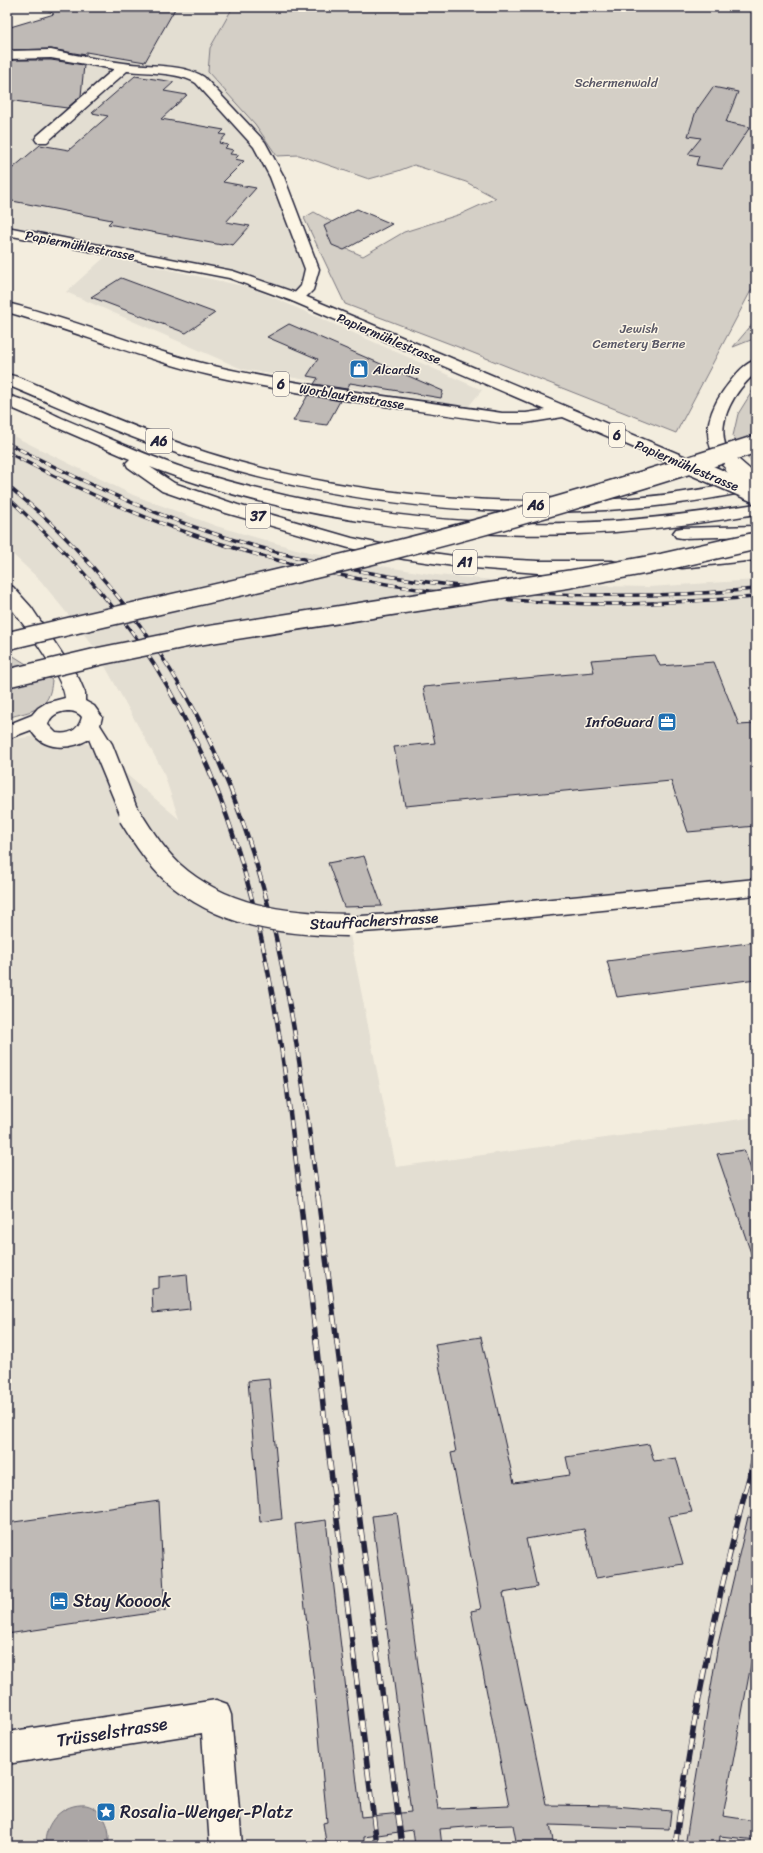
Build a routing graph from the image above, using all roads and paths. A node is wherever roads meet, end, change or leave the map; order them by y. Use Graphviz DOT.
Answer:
graph roads {
  1 [pos="7,55"];
  2 [pos="124,67"];
  3 [pos="42,139"];
  4 [pos="7,230"];
  5 [pos="297,298"];
  6 [pos="7,307"];
  7 [pos="756,365"];
  8 [pos="7,379"];
  9 [pos="7,400"];
  10 [pos="563,412"];
  11 [pos="102,441"];
  12 [pos="756,444"];
  13 [pos="756,471"];
  14 [pos="317,484"];
  15 [pos="756,485"];
  16 [pos="756,494"];
  17 [pos="756,509"];
  18 [pos="498,528"];
  19 [pos="756,531"];
  20 [pos="756,541"];
  21 [pos="349,543"];
  22 [pos="756,554"];
  23 [pos="7,591"];
  24 [pos="7,641"];
  25 [pos="8,679"];
  26 [pos="75,705"];
  27 [pos="39,720"];
  28 [pos="91,727"];
  29 [pos="7,732"];
  30 [pos="756,888"];
  31 [pos="7,1748"];
  32 [pos="226,1846"];
  1 -- 2 [label="main road"];
  2 -- 3 [label="main road"];
  2 -- 5 [label="main road"];
  4 -- 5 [label="main road, Papiermühlestrasse"];
  5 -- 10 [label="main road, Papiermühlestrasse"];
  6 -- 10 [label="main road, Worblaufenstrasse / 6"];
  7 -- 15 [label="main road, bridge"];
  8 -- 14 [label="main road, A6"];
  9 -- 11 [label="main road, A6"];
  10 -- 16 [label="main road, Papiermühlestrasse / 6, bridge"];
  11 -- 18 [label="main road, A6"];
  11 -- 21 [label="main road, 37"];
  12 -- 24 [label="main road, bridge"];
  13 -- 14 [label="main road"];
  14 -- 15 [label="main road, A6"];
  17 -- 18 [label="main road, A6"];
  18 -- 19 [label="main road"];
  20 -- 25 [label="main road, bridge"];
  21 -- 22 [label="main road, A1"];
  23 -- 26 [label="main road"];
  26 -- 27 [label="main road"];
  26 -- 28 [label="main road, Stauffacherstrasse"];
  27 -- 28 [label="main road"];
  27 -- 29 [label="main road"];
  28 -- 30 [label="main road, Stauffacherstrasse, bridge"];
  31 -- 32 [label="main road, Trüsselstrasse"];
}
